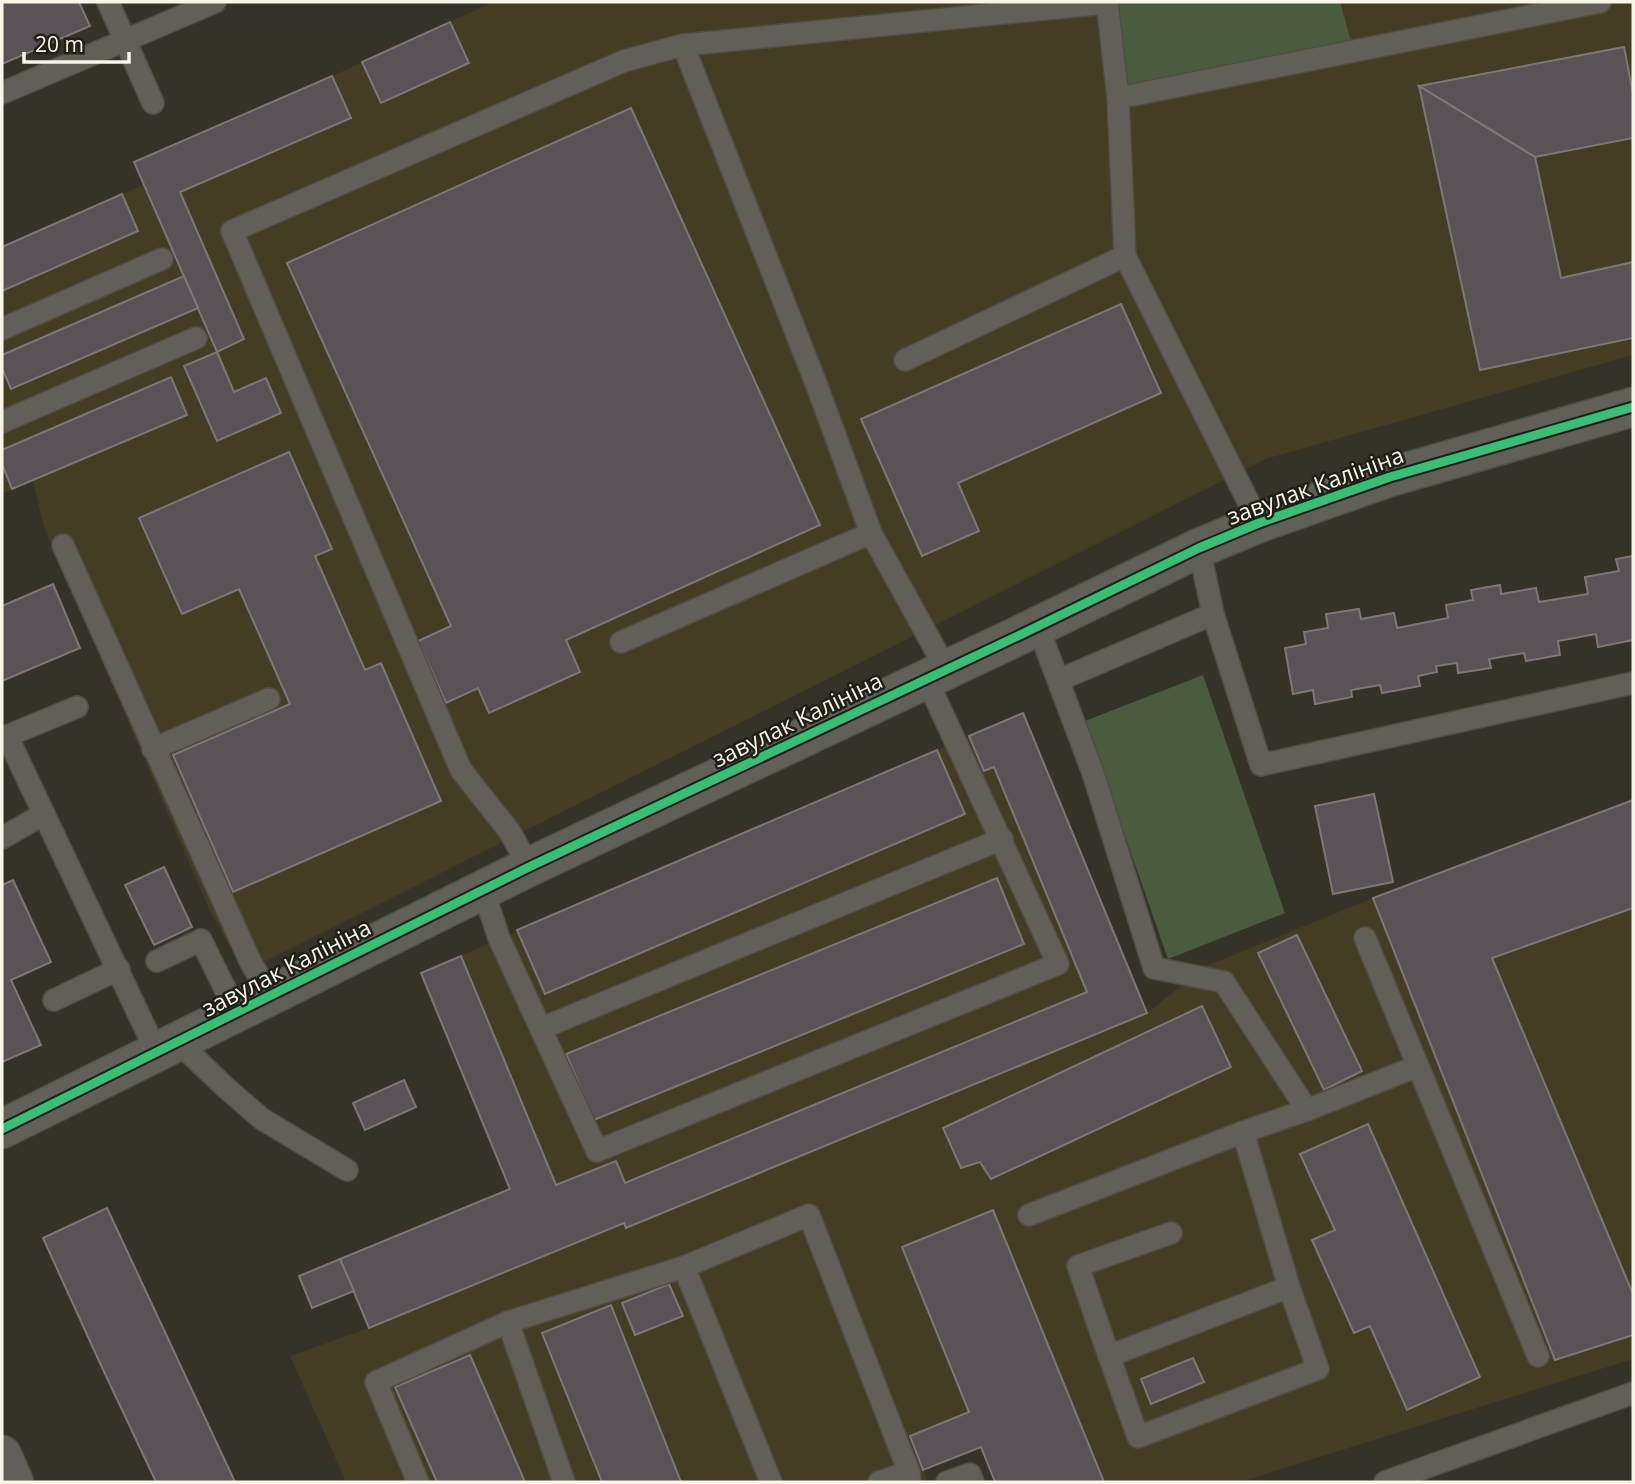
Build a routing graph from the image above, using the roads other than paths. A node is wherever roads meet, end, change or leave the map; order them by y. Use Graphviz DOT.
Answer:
graph roads {
  1 [pos="108,2"];
  2 [pos="215,2"];
  3 [pos="1600,2"];
  4 [pos="1107,3"];
  5 [pos="126,40"];
  6 [pos="683,45"];
  7 [pos="2,93"];
  8 [pos="1118,99"];
  9 [pos="153,103"];
  10 [pos="1125,256"];
  11 [pos="162,259"];
  12 [pos="2,329"];
  13 [pos="196,338"];
  14 [pos="905,360"];
  15 [pos="1633,407"];
  16 [pos="2,422"];
  17 [pos="1259,523"];
  18 [pos="871,533"];
  19 [pos="63,545"];
  20 [pos="1199,548"];
  21 [pos="1213,614"];
  22 [pos="1038,627"];
  23 [pos="621,642"];
  24 [pos="936,674"];
  25 [pos="1059,680"];
  26 [pos="1633,683"];
  27 [pos="269,699"];
  28 [pos="77,706"];
  29 [pos="5,737"];
  30 [pos="153,749"];
  31 [pos="44,814"];
  32 [pos="2,838"];
  33 [pos="1002,839"];
  34 [pos="529,867"];
  35 [pos="483,890"];
  36 [pos="1365,938"];
  37 [pos="157,961"];
  38 [pos="119,970"];
  39 [pos="271,996"];
  40 [pos="54,1000"];
  41 [pos="237,1013"];
  42 [pos="542,1028"];
  43 [pos="168,1048"];
  44 [pos="1418,1066"];
  45 [pos="1307,1110"];
  46 [pos="2,1129"];
  47 [pos="1243,1132"];
  48 [pos="347,1170"];
  49 [pos="1029,1216"];
  50 [pos="1171,1233"];
  51 [pos="684,1268"];
  52 [pos="1289,1287"];
  53 [pos="508,1322"];
  54 [pos="1110,1356"];
  55 [pos="1538,1356"];
  56 [pos="1633,1393"];
  57 [pos="2,1455"];
  58 [pos="914,1479"];
  59 [pos="14,1482"];
  60 [pos="418,1482"];
  61 [pos="564,1482"];
  62 [pos="771,1482"];
  63 [pos="879,1482"];
  64 [pos="947,1482"];
  65 [pos="973,1482"];
  66 [pos="1385,1482"];
  1 -- 5 [label="lane"];
  2 -- 5 [label="lane"];
  3 -- 8 [label="lane"];
  4 -- 6 [label="lane"];
  4 -- 8 [label="lane"];
  5 -- 7 [label="lane"];
  5 -- 9 [label="lane"];
  6 -- 18 [label="lane"];
  6 -- 34 [label="lane"];
  8 -- 10 [label="lane"];
  10 -- 14 [label="lane"];
  10 -- 17 [label="lane"];
  11 -- 12 [label="lane"];
  13 -- 16 [label="lane"];
  15 -- 17 [label="street, завулак Калініна"];
  17 -- 20 [label="street, завулак Калініна"];
  18 -- 23 [label="lane"];
  18 -- 24 [label="lane"];
  19 -- 30 [label="lane"];
  20 -- 21 [label="lane"];
  20 -- 22 [label="street, завулак Калініна"];
  21 -- 25 [label="lane"];
  21 -- 26 [label="lane"];
  22 -- 24 [label="street, завулак Калініна"];
  22 -- 25 [label="lane"];
  24 -- 33 [label="lane"];
  24 -- 34 [label="street, завулак Калініна"];
  25 -- 45 [label="lane"];
  27 -- 30 [label="lane"];
  28 -- 29 [label="lane"];
  29 -- 31 [label="lane"];
  30 -- 39 [label="lane"];
  31 -- 32 [label="lane"];
  31 -- 38 [label="lane"];
  33 -- 42 [label="lane"];
  33 -- 42 [label="lane"];
  34 -- 35 [label="street, завулак Калініна"];
  35 -- 39 [label="street, завулак Калініна"];
  35 -- 42 [label="lane"];
  36 -- 44 [label="lane"];
  37 -- 41 [label="lane"];
  38 -- 40 [label="lane"];
  38 -- 43 [label="lane"];
  39 -- 41 [label="street, завулак Калініна"];
  41 -- 43 [label="street, завулак Калініна"];
  43 -- 46 [label="street, завулак Калініна"];
  43 -- 48 [label="lane"];
  44 -- 45 [label="lane"];
  44 -- 55 [label="lane"];
  45 -- 47 [label="lane"];
  47 -- 49 [label="lane"];
  47 -- 52 [label="lane"];
  50 -- 54 [label="lane"];
  51 -- 53 [label="lane"];
  51 -- 58 [label="lane"];
  51 -- 62 [label="lane"];
  52 -- 54 [label="lane"];
  52 -- 54 [label="lane"];
  53 -- 60 [label="lane"];
  53 -- 61 [label="lane"];
  56 -- 66 [label="lane"];
  57 -- 59 [label="street"];
  58 -- 63 [label="lane"];
  64 -- 65 [label="lane"];
}
